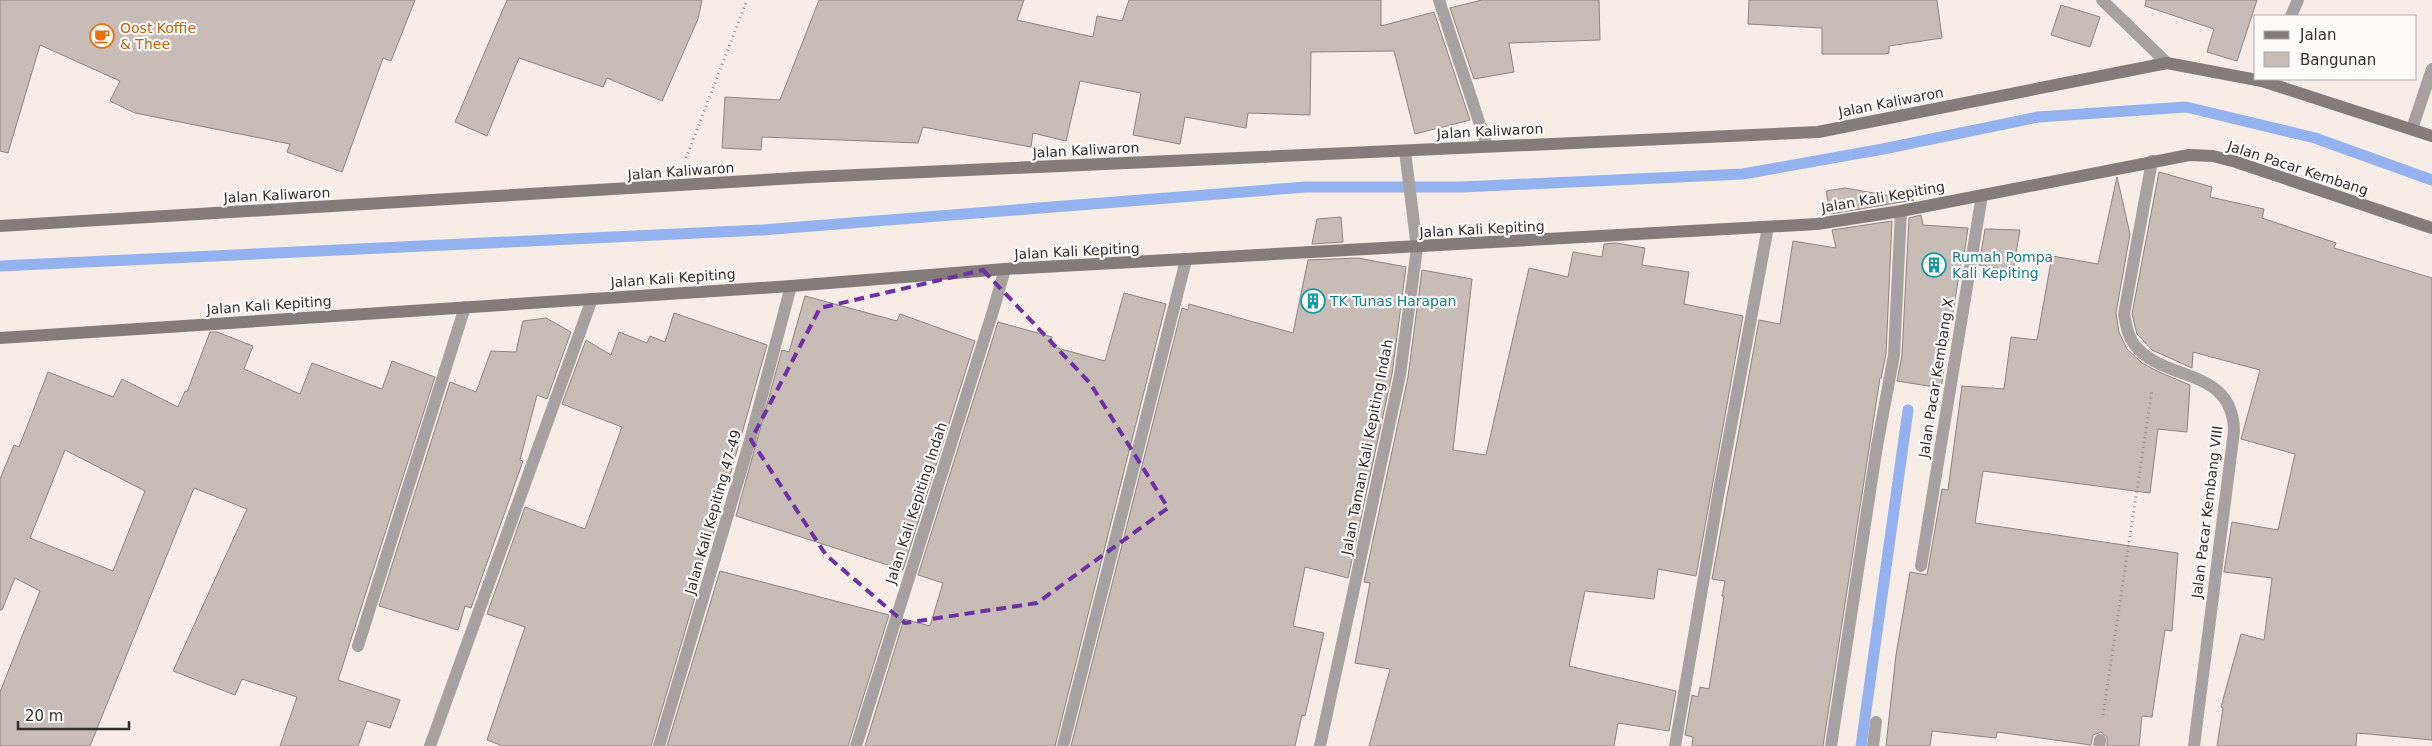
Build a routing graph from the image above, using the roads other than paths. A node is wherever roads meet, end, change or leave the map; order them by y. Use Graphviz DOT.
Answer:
graph roads {
  1 [pos="1439,0"];
  2 [pos="2102,0"];
  3 [pos="2298,0"];
  4 [pos="2291,15"];
  5 [pos="2167,62"];
  6 [pos="2432,69"];
  7 [pos="2254,78"];
  8 [pos="2263,80"];
  9 [pos="2412,129"];
  10 [pos="2432,136"];
  11 [pos="1487,146"];
  12 [pos="1404,151"];
  13 [pos="2152,161"];
  14 [pos="1982,194"];
  15 [pos="1901,211"];
  16 [pos="0,226"];
  17 [pos="1768,227"];
  18 [pos="2432,228"];
  19 [pos="1416,243"];
  20 [pos="1186,260"];
  21 [pos="1005,269"];
  22 [pos="791,286"];
  23 [pos="592,299"];
  24 [pos="465,307"];
  25 [pos="0,338"];
  26 [pos="1921,566"];
  27 [pos="358,646"];
  28 [pos="1876,722"];
  29 [pos="430,746"];
  30 [pos="658,746"];
  31 [pos="856,746"];
  32 [pos="1063,746"];
  33 [pos="1320,746"];
  34 [pos="1675,746"];
  35 [pos="1831,746"];
  36 [pos="1873,746"];
  37 [pos="2194,746"];
  1 -- 11 [label="street"];
  2 -- 5 [label="street"];
  3 -- 4 [label="street"];
  5 -- 7 [label="main road"];
  5 -- 11 [label="main road, Jalan Kaliwaron"];
  6 -- 9 [label="street"];
  8 -- 9 [label="main road"];
  9 -- 10 [label="main road"];
  11 -- 12 [label="main road, Jalan Kaliwaron"];
  12 -- 16 [label="main road, Jalan Kaliwaron"];
  12 -- 19 [label="street, Jalan Taman Kali Kepiting Indah"];
  13 -- 14 [label="main road, Jalan Kali Kepiting"];
  13 -- 18 [label="main road, Jalan Pacar Kembang"];
  13 -- 37 [label="street, Jalan Pacar Kembang VIII"];
  14 -- 15 [label="main road, Jalan Kali Kepiting"];
  14 -- 26 [label="street, Jalan Pacar Kembang X"];
  15 -- 17 [label="main road, Jalan Kali Kepiting"];
  15 -- 35 [label="street"];
  17 -- 19 [label="main road, Jalan Kali Kepiting"];
  17 -- 34 [label="street"];
  19 -- 20 [label="main road, Jalan Kali Kepiting"];
  19 -- 33 [label="street, Jalan Taman Kali Kepiting Indah"];
  20 -- 21 [label="main road, Jalan Kali Kepiting"];
  20 -- 32 [label="street"];
  21 -- 22 [label="main road, Jalan Kali Kepiting"];
  21 -- 31 [label="street, Jalan Kali Kepiting Indah"];
  22 -- 23 [label="main road, Jalan Kali Kepiting"];
  22 -- 30 [label="street, Jalan Kali Kepiting 47-49"];
  23 -- 24 [label="main road, Jalan Kali Kepiting"];
  23 -- 29 [label="street"];
  24 -- 25 [label="main road, Jalan Kali Kepiting"];
  24 -- 27 [label="street"];
  28 -- 36 [label="street"];
}
